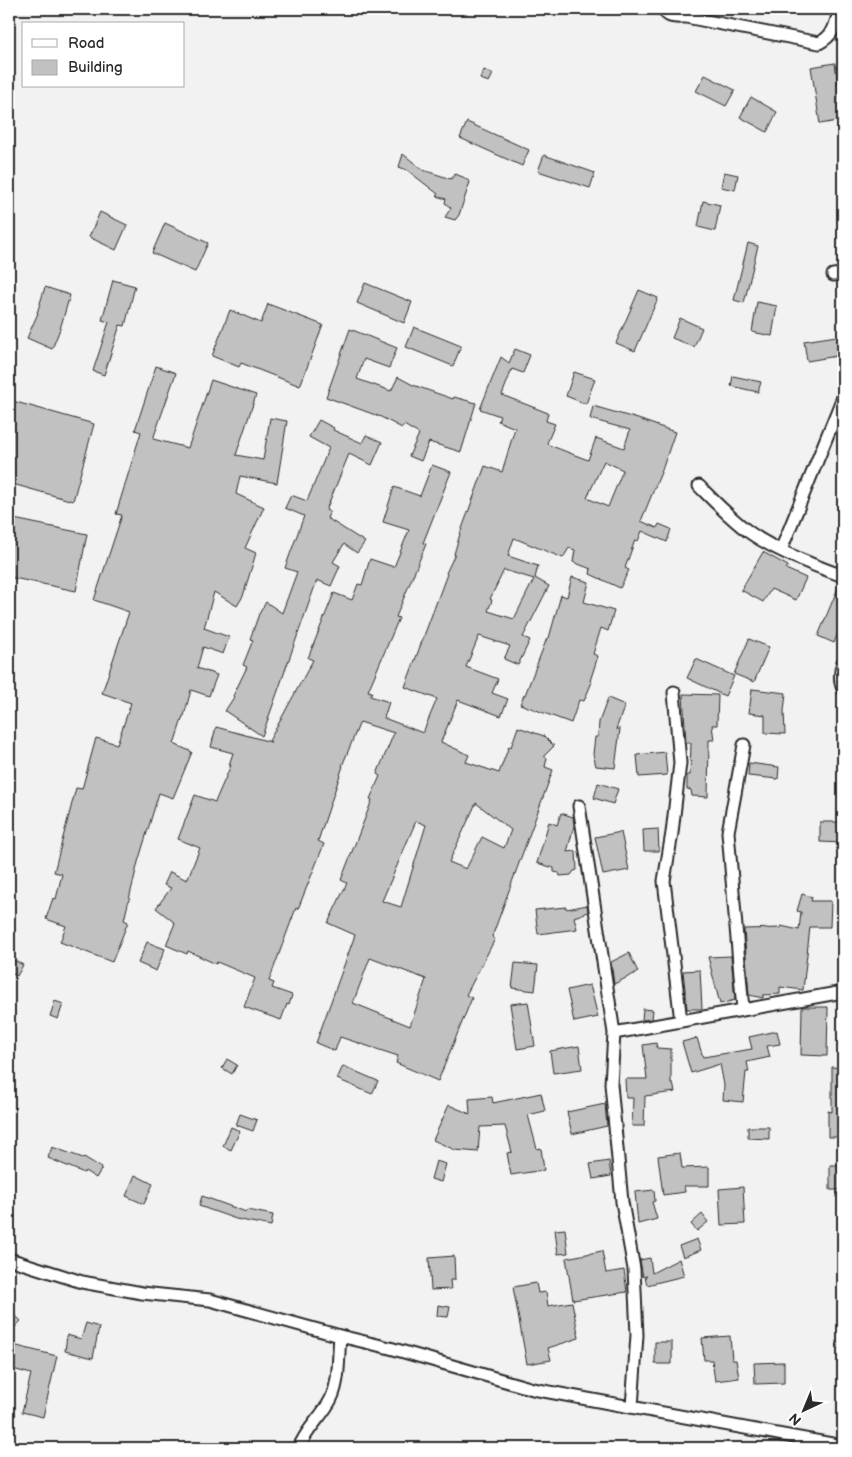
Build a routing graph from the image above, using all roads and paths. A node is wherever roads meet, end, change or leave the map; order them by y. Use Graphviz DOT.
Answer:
graph roads {
  1 [pos="662,9"];
  2 [pos="840,9"];
  3 [pos="843,397"];
  4 [pos="699,486"];
  5 [pos="781,550"];
  6 [pos="843,576"];
  7 [pos="843,662"];
  8 [pos="843,689"];
  9 [pos="674,692"];
  10 [pos="744,745"];
  11 [pos="579,806"];
  12 [pos="843,992"];
  13 [pos="743,1010"];
  14 [pos="681,1021"];
  15 [pos="614,1033"];
  16 [pos="9,1259"];
  17 [pos="340,1336"];
  18 [pos="632,1407"];
  19 [pos="843,1446"];
  20 [pos="299,1448"];
  1 -- 2 [label="street"];
  3 -- 5 [label="street"];
  4 -- 5 [label="street"];
  5 -- 6 [label="street"];
  7 -- 8 [label="street"];
  9 -- 14 [label="street"];
  10 -- 13 [label="street"];
  11 -- 15 [label="street"];
  12 -- 13 [label="street"];
  13 -- 14 [label="street"];
  14 -- 15 [label="street"];
  15 -- 18 [label="street"];
  16 -- 17 [label="street"];
  17 -- 18 [label="street"];
  17 -- 20 [label="street"];
  18 -- 19 [label="street"];
}
